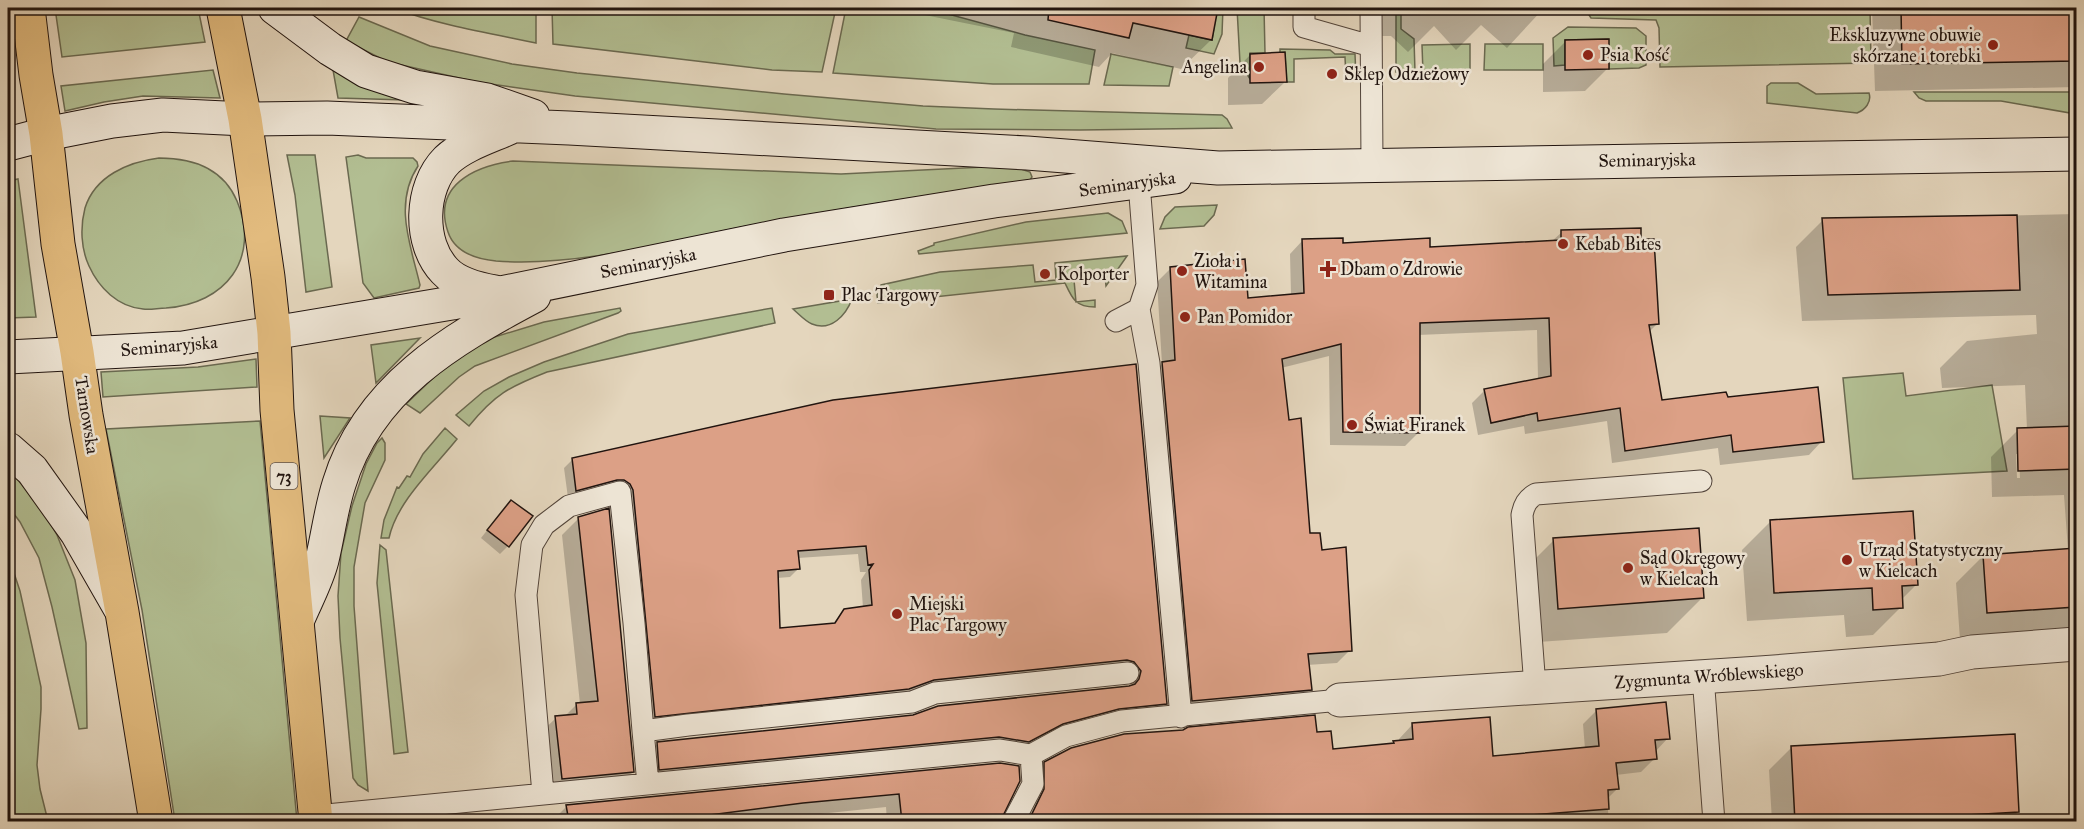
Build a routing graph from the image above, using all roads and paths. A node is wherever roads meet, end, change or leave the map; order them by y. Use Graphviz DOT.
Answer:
graph roads {
  1 [pos="28,8"];
  2 [pos="223,8"];
  3 [pos="275,8"];
  4 [pos="1304,8"];
  5 [pos="1371,8"];
  6 [pos="1371,46"];
  7 [pos="246,118"];
  8 [pos="513,126"];
  9 [pos="569,128"];
  10 [pos="46,134"];
  11 [pos="8,144"];
  12 [pos="2076,154"];
  13 [pos="1372,165"];
  14 [pos="1218,168"];
  15 [pos="1139,183"];
  16 [pos="565,279"];
  17 [pos="498,293"];
  18 [pos="1139,309"];
  19 [pos="1116,321"];
  20 [pos="274,333"];
  21 [pos="77,352"];
  22 [pos="8,357"];
  23 [pos="8,449"];
  24 [pos="1701,481"];
  25 [pos="122,612"];
  26 [pos="298,619"];
  27 [pos="2076,644"];
  28 [pos="1128,673"];
  29 [pos="1703,676"];
  30 [pos="1535,687"];
  31 [pos="1340,700"];
  32 [pos="1181,717"];
  33 [pos="643,731"];
  34 [pos="1030,755"];
  35 [pos="648,784"];
  36 [pos="543,794"];
  37 [pos="316,819"];
  38 [pos="156,822"];
  39 [pos="1013,822"];
  40 [pos="1714,822"];
  1 -- 10 [label="main road, Tarnowska"];
  2 -- 7 [label="main road, 73"];
  3 -- 9 [label="street"];
  4 -- 6 [label="lane"];
  5 -- 6 [label="lane"];
  6 -- 13 [label="lane"];
  7 -- 8 [label="street, Seminaryjska"];
  7 -- 10 [label="street, Seminaryjska"];
  7 -- 20 [label="main road, 73"];
  8 -- 9 [label="street, Seminaryjska"];
  8 -- 17 [label="street"];
  9 -- 14 [label="street, Seminaryjska"];
  10 -- 11 [label="street, Seminaryjska"];
  10 -- 21 [label="main road, Tarnowska"];
  12 -- 13 [label="street, Seminaryjska"];
  13 -- 14 [label="street, Seminaryjska"];
  14 -- 15 [label="street, Seminaryjska"];
  15 -- 16 [label="street, Seminaryjska"];
  15 -- 18 [label="lane"];
  16 -- 17 [label="street, Seminaryjska"];
  16 -- 26 [label="street"];
  17 -- 20 [label="street, Seminaryjska"];
  18 -- 19 [label="lane"];
  18 -- 32 [label="lane"];
  20 -- 21 [label="street, Seminaryjska"];
  20 -- 26 [label="main road, 73"];
  21 -- 22 [label="street, Seminaryjska"];
  21 -- 25 [label="main road, Tarnowska"];
  23 -- 25 [label="street"];
  24 -- 30 [label="lane"];
  25 -- 38 [label="main road, Tarnowska"];
  26 -- 37 [label="main road, 73"];
  27 -- 29 [label="street, Zygmunta Wróblewskiego"];
  28 -- 33 [label="lane"];
  29 -- 30 [label="street, Zygmunta Wróblewskiego"];
  29 -- 40 [label="lane"];
  30 -- 31 [label="street, Zygmunta Wróblewskiego"];
  31 -- 32 [label="lane"];
  32 -- 34 [label="lane"];
  33 -- 35 [label="lane"];
  33 -- 36 [label="lane"];
  34 -- 35 [label="lane"];
  34 -- 39 [label="lane"];
  35 -- 36 [label="lane"];
  36 -- 37 [label="lane"];
}
